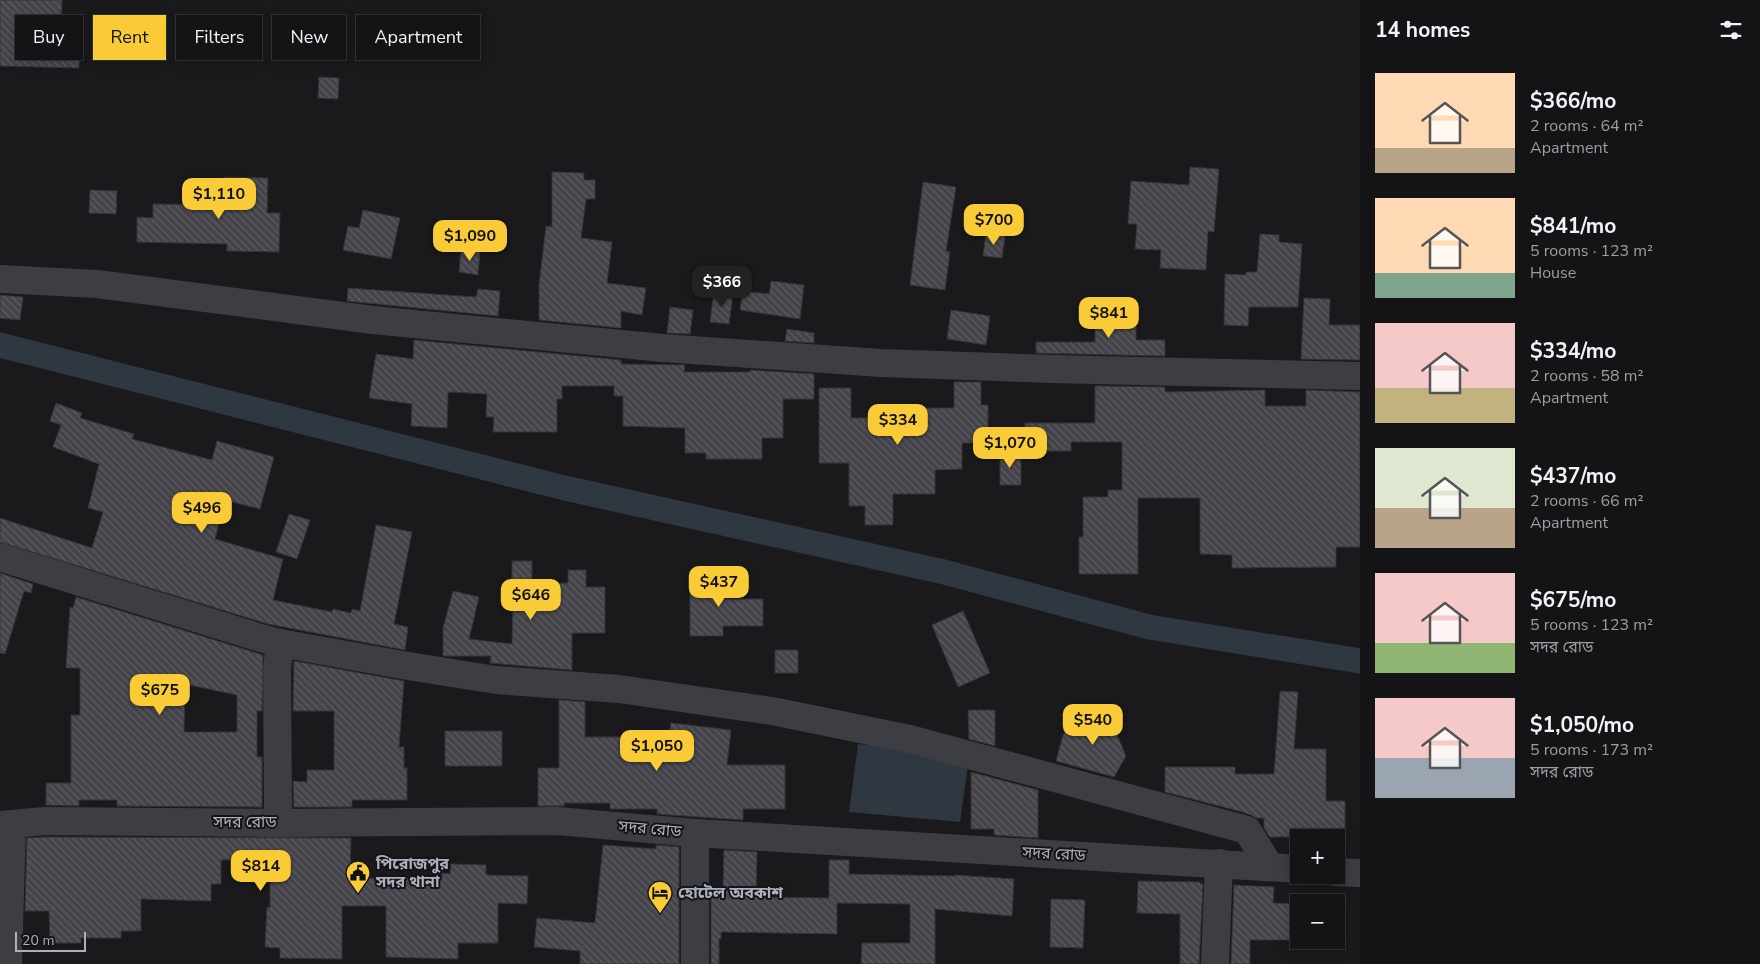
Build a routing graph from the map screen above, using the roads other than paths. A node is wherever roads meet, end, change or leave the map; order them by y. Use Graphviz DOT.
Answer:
graph roads {
  1 [pos="0,279"];
  2 [pos="1360,376"];
  3 [pos="0,558"];
  4 [pos="280,643"];
  5 [pos="276,823"];
  6 [pos="6,824"];
  7 [pos="695,833"];
  8 [pos="1220,864"];
  9 [pos="1270,867"];
  10 [pos="1290,868"];
  11 [pos="1345,872"];
  12 [pos="1360,873"];
  13 [pos="8,964"];
  14 [pos="695,964"];
  15 [pos="1215,964"];
  1 -- 2 [label="street"];
  3 -- 4 [label="street"];
  4 -- 5 [label="street"];
  4 -- 9 [label="street"];
  5 -- 6 [label="street, সদর রোড"];
  5 -- 7 [label="street, সদর রোড"];
  6 -- 13 [label="street"];
  7 -- 8 [label="street, সদর রোড"];
  7 -- 14 [label="street"];
  8 -- 9 [label="street, সদর রোড"];
  8 -- 15 [label="street"];
  9 -- 10 [label="street, সদর রোড"];
  11 -- 12 [label="street"];
}
